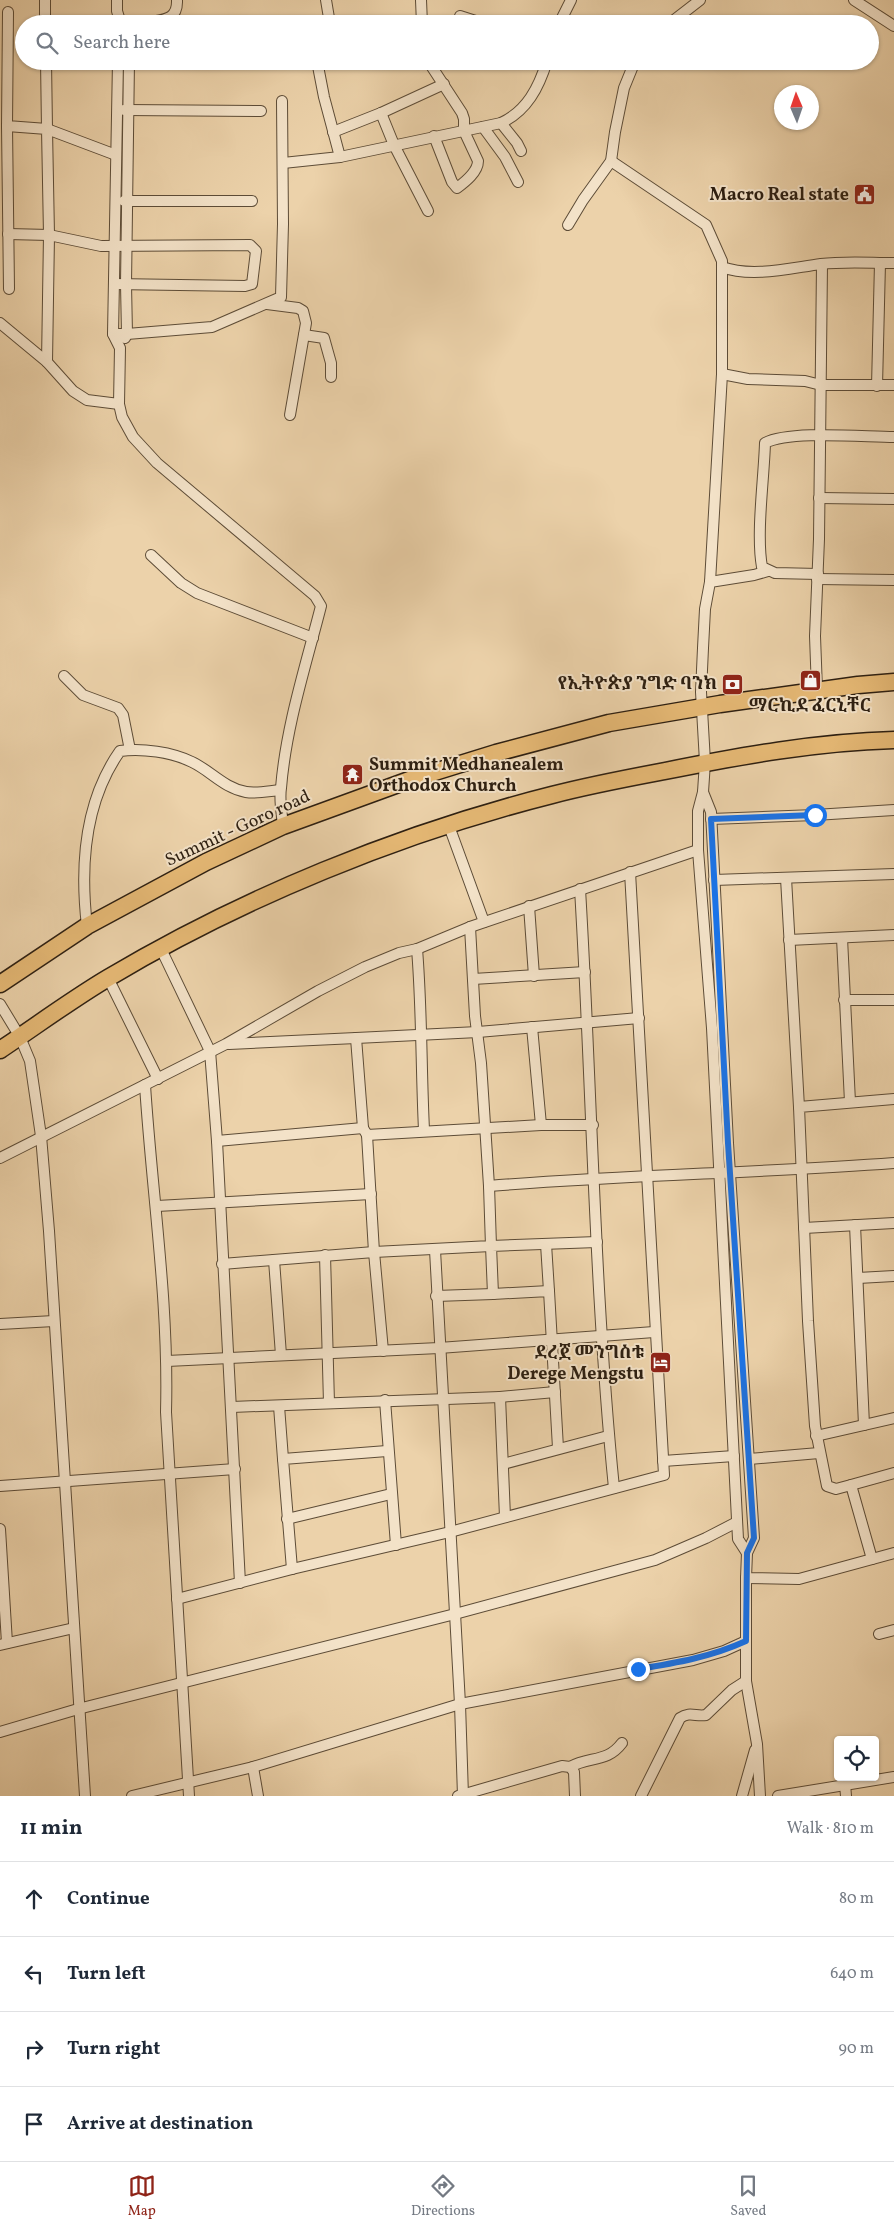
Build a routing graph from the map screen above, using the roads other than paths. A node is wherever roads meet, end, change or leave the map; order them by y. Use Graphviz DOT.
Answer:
graph roads {
  1 [pos="45,0"];
  2 [pos="117,0"];
  3 [pos="177,0"];
  4 [pos="326,0"];
  5 [pos="421,0"];
  6 [pos="571,0"];
  7 [pos="700,0"];
  8 [pos="854,0"];
  9 [pos="8,12"];
  10 [pos="45,15"];
  11 [pos="118,15"];
  12 [pos="174,15"];
  13 [pos="328,15"];
  14 [pos="422,15"];
  15 [pos="564,15"];
  16 [pos="681,15"];
  17 [pos="877,15"];
  18 [pos="879,16"];
  19 [pos="894,26"];
  20 [pos="46,70"];
  21 [pos="118,70"];
  22 [pos="130,70"];
  23 [pos="319,70"];
  24 [pos="434,70"];
  25 [pos="543,70"];
  26 [pos="631,70"];
  27 [pos="444,84"];
  28 [pos="282,101"];
  29 [pos="118,110"];
  30 [pos="130,110"];
  31 [pos="261,111"];
  32 [pos="381,113"];
  33 [pos="501,122"];
  34 [pos="7,126"];
  35 [pos="483,127"];
  36 [pos="47,129"];
  37 [pos="464,130"];
  38 [pos="332,132"];
  39 [pos="434,136"];
  40 [pos="394,145"];
  41 [pos="521,151"];
  42 [pos="116,155"];
  43 [pos="340,157"];
  44 [pos="612,161"];
  45 [pos="283,163"];
  46 [pos="518,182"];
  47 [pos="115,201"];
  48 [pos="128,201"];
  49 [pos="252,201"];
  50 [pos="428,211"];
  51 [pos="568,225"];
  52 [pos="8,234"];
  53 [pos="49,235"];
  54 [pos="115,244"];
  55 [pos="128,244"];
  56 [pos="880,263"];
  57 [pos="822,264"];
  58 [pos="894,264"];
  59 [pos="722,267"];
  60 [pos="114,284"];
  61 [pos="126,284"];
  62 [pos="9,289"];
  63 [pos="267,304"];
  64 [pos="0,323"];
  65 [pos="113,334"];
  66 [pos="127,334"];
  67 [pos="304,335"];
  68 [pos="120,348"];
  69 [pos="47,362"];
  70 [pos="722,374"];
  71 [pos="332,376"];
  72 [pos="821,385"];
  73 [pos="894,385"];
  74 [pos="877,386"];
  75 [pos="119,404"];
  76 [pos="290,414"];
  77 [pos="819,436"];
  78 [pos="894,437"];
  79 [pos="819,498"];
  80 [pos="894,499"];
  81 [pos="151,555"];
  82 [pos="768,571"];
  83 [pos="817,577"];
  84 [pos="894,580"];
  85 [pos="710,582"];
  86 [pos="313,638"];
  87 [pos="64,676"];
  88 [pos="894,682"];
  89 [pos="817,690"];
  90 [pos="703,707"];
  91 [pos="894,740"];
  92 [pos="130,750"];
  93 [pos="705,762"];
  94 [pos="280,790"];
  95 [pos="703,792"];
  96 [pos="894,810"];
  97 [pos="711,819"];
  98 [pos="283,826"];
  99 [pos="449,826"];
  100 [pos="698,850"];
  101 [pos="630,872"];
  102 [pos="894,874"];
  103 [pos="786,878"];
  104 [pos="714,880"];
  105 [pos="580,889"];
  106 [pos="529,906"];
  107 [pos="484,922"];
  108 [pos="87,926"];
  109 [pos="470,927"];
  110 [pos="894,936"];
  111 [pos="842,938"];
  112 [pos="789,940"];
  113 [pos="417,948"];
  114 [pos="161,950"];
  115 [pos="585,972"];
  116 [pos="534,976"];
  117 [pos="108,978"];
  118 [pos="2,979"];
  119 [pos="473,979"];
  120 [pos="844,1000"];
  121 [pos="894,1000"];
  122 [pos="0,1004"];
  123 [pos="638,1018"];
  124 [pos="586,1022"];
  125 [pos="532,1027"];
  126 [pos="478,1032"];
  127 [pos="420,1035"];
  128 [pos="20,1036"];
  129 [pos="356,1038"];
  130 [pos="226,1044"];
  131 [pos="0,1050"];
  132 [pos="210,1051"];
  133 [pos="158,1079"];
  134 [pos="145,1085"];
  135 [pos="894,1099"];
  136 [pos="850,1102"];
  137 [pos="799,1108"];
  138 [pos="540,1125"];
  139 [pos="593,1125"];
  140 [pos="424,1130"];
  141 [pos="484,1130"];
  142 [pos="365,1131"];
  143 [pos="41,1136"];
  144 [pos="217,1141"];
  145 [pos="0,1158"];
  146 [pos="894,1163"];
  147 [pos="801,1170"];
  148 [pos="730,1172"];
  149 [pos="718,1173"];
  150 [pos="647,1175"];
  151 [pos="594,1178"];
  152 [pos="489,1186"];
  153 [pos="371,1194"];
  154 [pos="219,1203"];
  155 [pos="157,1206"];
  156 [pos="894,1223"];
  157 [pos="855,1225"];
  158 [pos="804,1228"];
  159 [pos="597,1242"];
  160 [pos="546,1244"];
  161 [pos="490,1246"];
  162 [pos="435,1250"];
  163 [pos="374,1252"];
  164 [pos="325,1255"];
  165 [pos="274,1260"];
  166 [pos="222,1264"];
  167 [pos="894,1276"];
  168 [pos="858,1278"];
  169 [pos="549,1291"];
  170 [pos="493,1294"];
  171 [pos="436,1296"];
  172 [pos="54,1321"];
  173 [pos="0,1324"];
  174 [pos="654,1332"];
  175 [pos="603,1336"];
  176 [pos="551,1341"];
  177 [pos="439,1348"];
  178 [pos="383,1351"];
  179 [pos="328,1354"];
  180 [pos="281,1355"];
  181 [pos="228,1358"];
  182 [pos="167,1361"];
  183 [pos="555,1392"];
  184 [pos="500,1397"];
  185 [pos="385,1400"];
  186 [pos="443,1400"];
  187 [pos="328,1403"];
  188 [pos="279,1406"];
  189 [pos="232,1407"];
  190 [pos="894,1418"];
  191 [pos="864,1425"];
  192 [pos="608,1436"];
  193 [pos="816,1436"];
  194 [pos="558,1448"];
  195 [pos="387,1451"];
  196 [pos="819,1453"];
  197 [pos="734,1456"];
  198 [pos="284,1459"];
  199 [pos="749,1459"];
  200 [pos="663,1462"];
  201 [pos="503,1464"];
  202 [pos="235,1469"];
  203 [pos="894,1473"];
  204 [pos="169,1474"];
  205 [pos="65,1482"];
  206 [pos="851,1485"];
  207 [pos="0,1486"];
  208 [pos="614,1488"];
  209 [pos="391,1494"];
  210 [pos="505,1517"];
  211 [pos="287,1519"];
  212 [pos="737,1522"];
  213 [pos="450,1532"];
  214 [pos="0,1536"];
  215 [pos="396,1545"];
  216 [pos="747,1553"];
  217 [pos="894,1553"];
  218 [pos="872,1559"];
  219 [pos="292,1569"];
  220 [pos="746,1578"];
  221 [pos="240,1583"];
  222 [pos="177,1599"];
  223 [pos="456,1614"];
  224 [pos="74,1628"];
  225 [pos="894,1630"];
  226 [pos="879,1634"];
  227 [pos="746,1641"];
  228 [pos="4,1644"];
  229 [pos="746,1681"];
  230 [pos="181,1684"];
  231 [pos="460,1704"];
  232 [pos="78,1709"];
  233 [pos="0,1732"];
  234 [pos="622,1743"];
  235 [pos="757,1744"];
  236 [pos="570,1766"];
  237 [pos="253,1767"];
  238 [pos="894,1777"];
  239 [pos="189,1782"];
  240 [pos="845,1784"];
  241 [pos="461,1795"];
  242 [pos="85,1796"];
  243 [pos="132,1796"];
  244 [pos="190,1796"];
  245 [pos="258,1796"];
  246 [pos="575,1796"];
  247 [pos="641,1796"];
  248 [pos="742,1796"];
  249 [pos="760,1796"];
  250 [pos="778,1796"];
  251 [pos="846,1796"];
  1 -- 10 [label="street"];
  2 -- 11 [label="street"];
  3 -- 12 [label="street"];
  4 -- 13 [label="street"];
  5 -- 14 [label="street"];
  6 -- 15 [label="street"];
  7 -- 16 [label="street"];
  8 -- 17 [label="street"];
  9 -- 34 [label="street"];
  18 -- 19 [label="street"];
  20 -- 36 [label="street"];
  21 -- 29 [label="street"];
  22 -- 30 [label="street"];
  23 -- 38 [label="street"];
  24 -- 27 [label="street"];
  25 -- 33 [label="street"];
  26 -- 44 [label="street"];
  27 -- 32 [label="street"];
  27 -- 37 [label="street"];
  28 -- 45 [label="street"];
  29 -- 30 [label="street"];
  29 -- 42 [label="street"];
  30 -- 31 [label="street"];
  30 -- 48 [label="street"];
  32 -- 38 [label="street"];
  32 -- 40 [label="street"];
  33 -- 35 [label="street"];
  33 -- 41 [label="street"];
  34 -- 36 [label="street"];
  34 -- 52 [label="street"];
  35 -- 37 [label="street"];
  35 -- 46 [label="street"];
  36 -- 42 [label="street"];
  36 -- 53 [label="street"];
  37 -- 39 [label="street"];
  37 -- 39 [label="street"];
  38 -- 43 [label="street"];
  39 -- 40 [label="street"];
  40 -- 43 [label="street"];
  40 -- 50 [label="street"];
  42 -- 47 [label="street"];
  43 -- 45 [label="street"];
  44 -- 51 [label="street"];
  44 -- 59 [label="street"];
  45 -- 63 [label="street"];
  47 -- 48 [label="street"];
  47 -- 54 [label="street"];
  48 -- 49 [label="street"];
  48 -- 55 [label="street"];
  52 -- 53 [label="street"];
  52 -- 62 [label="street"];
  53 -- 54 [label="street"];
  53 -- 69 [label="street"];
  54 -- 55 [label="street"];
  54 -- 60 [label="street"];
  55 -- 61 [label="street"];
  55 -- 61 [label="street"];
  56 -- 57 [label="street"];
  56 -- 58 [label="street"];
  56 -- 74 [label="street"];
  57 -- 59 [label="street"];
  57 -- 72 [label="street"];
  59 -- 70 [label="street"];
  60 -- 61 [label="street"];
  60 -- 65 [label="street"];
  61 -- 66 [label="street"];
  63 -- 66 [label="street"];
  63 -- 67 [label="street"];
  64 -- 69 [label="street"];
  65 -- 66 [label="street"];
  65 -- 68 [label="street"];
  66 -- 68 [label="street"];
  67 -- 71 [label="street"];
  67 -- 76 [label="street"];
  68 -- 75 [label="street"];
  69 -- 75 [label="street"];
  70 -- 72 [label="street"];
  70 -- 85 [label="street"];
  72 -- 74 [label="street"];
  72 -- 77 [label="street"];
  73 -- 74 [label="street"];
  75 -- 86 [label="street"];
  77 -- 78 [label="street"];
  77 -- 79 [label="street"];
  77 -- 82 [label="street"];
  79 -- 80 [label="street"];
  79 -- 83 [label="street"];
  81 -- 86 [label="street"];
  82 -- 83 [label="street"];
  82 -- 85 [label="street"];
  83 -- 84 [label="street"];
  83 -- 89 [label="street"];
  85 -- 90 [label="street"];
  86 -- 94 [label="street"];
  87 -- 92 [label="street"];
  88 -- 89 [label="highway, Summit - Goro road"];
  89 -- 90 [label="highway, Summit - Goro road"];
  90 -- 93 [label="street"];
  90 -- 98 [label="highway, Summit - Goro road"];
  91 -- 93 [label="highway"];
  92 -- 94 [label="street"];
  92 -- 108 [label="street"];
  93 -- 95 [label="street"];
  93 -- 99 [label="highway"];
  94 -- 98 [label="street"];
  95 -- 97 [label="street"];
  95 -- 100 [label="street"];
  96 -- 97 [label="street"];
  97 -- 104 [label="street"];
  98 -- 108 [label="highway, Summit - Goro road"];
  99 -- 107 [label="street"];
  99 -- 114 [label="highway"];
  100 -- 101 [label="street"];
  100 -- 149 [label="street"];
  101 -- 105 [label="street"];
  101 -- 123 [label="street"];
  102 -- 103 [label="street"];
  103 -- 104 [label="street"];
  103 -- 112 [label="street"];
  104 -- 148 [label="street"];
  105 -- 106 [label="street"];
  105 -- 115 [label="street"];
  106 -- 107 [label="street"];
  106 -- 116 [label="street"];
  107 -- 109 [label="street"];
  108 -- 118 [label="highway, Summit - Goro road"];
  109 -- 113 [label="street"];
  109 -- 119 [label="street"];
  110 -- 111 [label="street"];
  111 -- 112 [label="street"];
  111 -- 120 [label="street"];
  112 -- 137 [label="street"];
  113 -- 127 [label="street"];
  113 -- 130 [label="street"];
  114 -- 117 [label="highway"];
  114 -- 132 [label="street"];
  115 -- 116 [label="street"];
  115 -- 124 [label="street"];
  116 -- 119 [label="street"];
  117 -- 128 [label="highway"];
  117 -- 133 [label="street"];
  119 -- 126 [label="street"];
  120 -- 121 [label="street"];
  120 -- 136 [label="street"];
  122 -- 128 [label="street"];
  123 -- 124 [label="street"];
  123 -- 150 [label="street"];
  124 -- 125 [label="street"];
  124 -- 139 [label="street"];
  125 -- 126 [label="street"];
  125 -- 138 [label="street"];
  126 -- 127 [label="street"];
  126 -- 141 [label="street"];
  127 -- 129 [label="street"];
  127 -- 140 [label="street"];
  128 -- 131 [label="highway"];
  128 -- 143 [label="street"];
  129 -- 130 [label="street"];
  129 -- 142 [label="street"];
  130 -- 132 [label="street"];
  132 -- 133 [label="street"];
  132 -- 144 [label="street"];
  133 -- 134 [label="street"];
  134 -- 143 [label="street"];
  134 -- 155 [label="street"];
  135 -- 136 [label="street"];
  136 -- 137 [label="street"];
  137 -- 147 [label="street"];
  138 -- 139 [label="street"];
  138 -- 141 [label="street"];
  139 -- 151 [label="street"];
  140 -- 141 [label="street"];
  140 -- 142 [label="street"];
  141 -- 152 [label="street"];
  142 -- 144 [label="street"];
  142 -- 153 [label="street"];
  143 -- 145 [label="street"];
  143 -- 172 [label="street"];
  144 -- 154 [label="street"];
  146 -- 147 [label="street"];
  147 -- 148 [label="street"];
  147 -- 158 [label="street"];
  148 -- 149 [label="street"];
  148 -- 199 [label="street"];
  149 -- 150 [label="street"];
  149 -- 197 [label="street"];
  150 -- 151 [label="street"];
  150 -- 174 [label="street"];
  151 -- 152 [label="street"];
  151 -- 159 [label="street"];
  152 -- 161 [label="street"];
  153 -- 154 [label="street"];
  153 -- 163 [label="street"];
  154 -- 155 [label="street"];
  154 -- 166 [label="street"];
  155 -- 182 [label="street"];
  156 -- 157 [label="street"];
  157 -- 158 [label="street"];
  157 -- 168 [label="street"];
  158 -- 193 [label="street"];
  159 -- 160 [label="street"];
  159 -- 175 [label="street"];
  160 -- 161 [label="street"];
  160 -- 169 [label="street"];
  161 -- 162 [label="street"];
  161 -- 170 [label="street"];
  162 -- 163 [label="street"];
  162 -- 171 [label="street"];
  163 -- 164 [label="street"];
  163 -- 178 [label="street"];
  164 -- 165 [label="street"];
  164 -- 179 [label="street"];
  165 -- 166 [label="street"];
  165 -- 180 [label="street"];
  166 -- 181 [label="street"];
  167 -- 168 [label="street"];
  168 -- 191 [label="street"];
  169 -- 170 [label="street"];
  169 -- 176 [label="street"];
  170 -- 171 [label="street"];
  171 -- 177 [label="street"];
  172 -- 173 [label="street"];
  172 -- 205 [label="street"];
  174 -- 175 [label="street"];
  174 -- 200 [label="street"];
  175 -- 176 [label="street"];
  175 -- 192 [label="street"];
  176 -- 177 [label="street"];
  176 -- 183 [label="street"];
  177 -- 178 [label="street"];
  177 -- 186 [label="street"];
  178 -- 179 [label="street"];
  179 -- 180 [label="street"];
  179 -- 187 [label="street"];
  180 -- 181 [label="street"];
  181 -- 182 [label="street"];
  181 -- 189 [label="street"];
  182 -- 204 [label="street"];
  183 -- 184 [label="street"];
  183 -- 194 [label="street"];
  184 -- 186 [label="street"];
  184 -- 201 [label="street"];
  185 -- 186 [label="street"];
  185 -- 187 [label="street"];
  185 -- 195 [label="street"];
  186 -- 213 [label="street"];
  187 -- 188 [label="street"];
  188 -- 189 [label="street"];
  188 -- 198 [label="street"];
  189 -- 202 [label="street"];
  190 -- 191 [label="street"];
  191 -- 193 [label="street"];
  192 -- 194 [label="street"];
  192 -- 208 [label="street"];
  193 -- 196 [label="street"];
  194 -- 201 [label="street"];
  195 -- 198 [label="street"];
  195 -- 209 [label="street"];
  196 -- 199 [label="street"];
  196 -- 206 [label="street"];
  197 -- 200 [label="street"];
  197 -- 212 [label="street"];
  198 -- 211 [label="street"];
  199 -- 216 [label="street"];
  200 -- 208 [label="street"];
  201 -- 210 [label="street"];
  202 -- 204 [label="street"];
  202 -- 221 [label="street"];
  203 -- 206 [label="street"];
  204 -- 205 [label="street"];
  204 -- 222 [label="street"];
  205 -- 207 [label="street"];
  205 -- 224 [label="street"];
  206 -- 218 [label="street"];
  208 -- 210 [label="street"];
  209 -- 211 [label="street"];
  209 -- 215 [label="street"];
  210 -- 213 [label="street"];
  211 -- 219 [label="street"];
  212 -- 216 [label="street"];
  212 -- 223 [label="street"];
  213 -- 215 [label="street"];
  213 -- 223 [label="street"];
  214 -- 228 [label="street"];
  215 -- 219 [label="street"];
  216 -- 220 [label="street"];
  217 -- 218 [label="street"];
  218 -- 220 [label="street"];
  219 -- 221 [label="street"];
  220 -- 227 [label="street"];
  221 -- 222 [label="street"];
  222 -- 230 [label="street"];
  223 -- 230 [label="street"];
  223 -- 231 [label="street"];
  224 -- 228 [label="street"];
  224 -- 232 [label="street"];
  225 -- 226 [label="street"];
  227 -- 229 [label="street"];
  227 -- 231 [label="street"];
  229 -- 235 [label="street"];
  229 -- 247 [label="street"];
  230 -- 232 [label="street"];
  230 -- 239 [label="street"];
  231 -- 237 [label="street"];
  231 -- 241 [label="street"];
  232 -- 233 [label="street"];
  232 -- 242 [label="street"];
  234 -- 236 [label="street"];
  235 -- 248 [label="street"];
  235 -- 249 [label="street"];
  236 -- 241 [label="street"];
  236 -- 246 [label="street"];
  237 -- 239 [label="street"];
  237 -- 245 [label="street"];
  238 -- 240 [label="street"];
  239 -- 243 [label="street"];
  239 -- 244 [label="street"];
  240 -- 250 [label="street"];
  240 -- 251 [label="street"];
}
